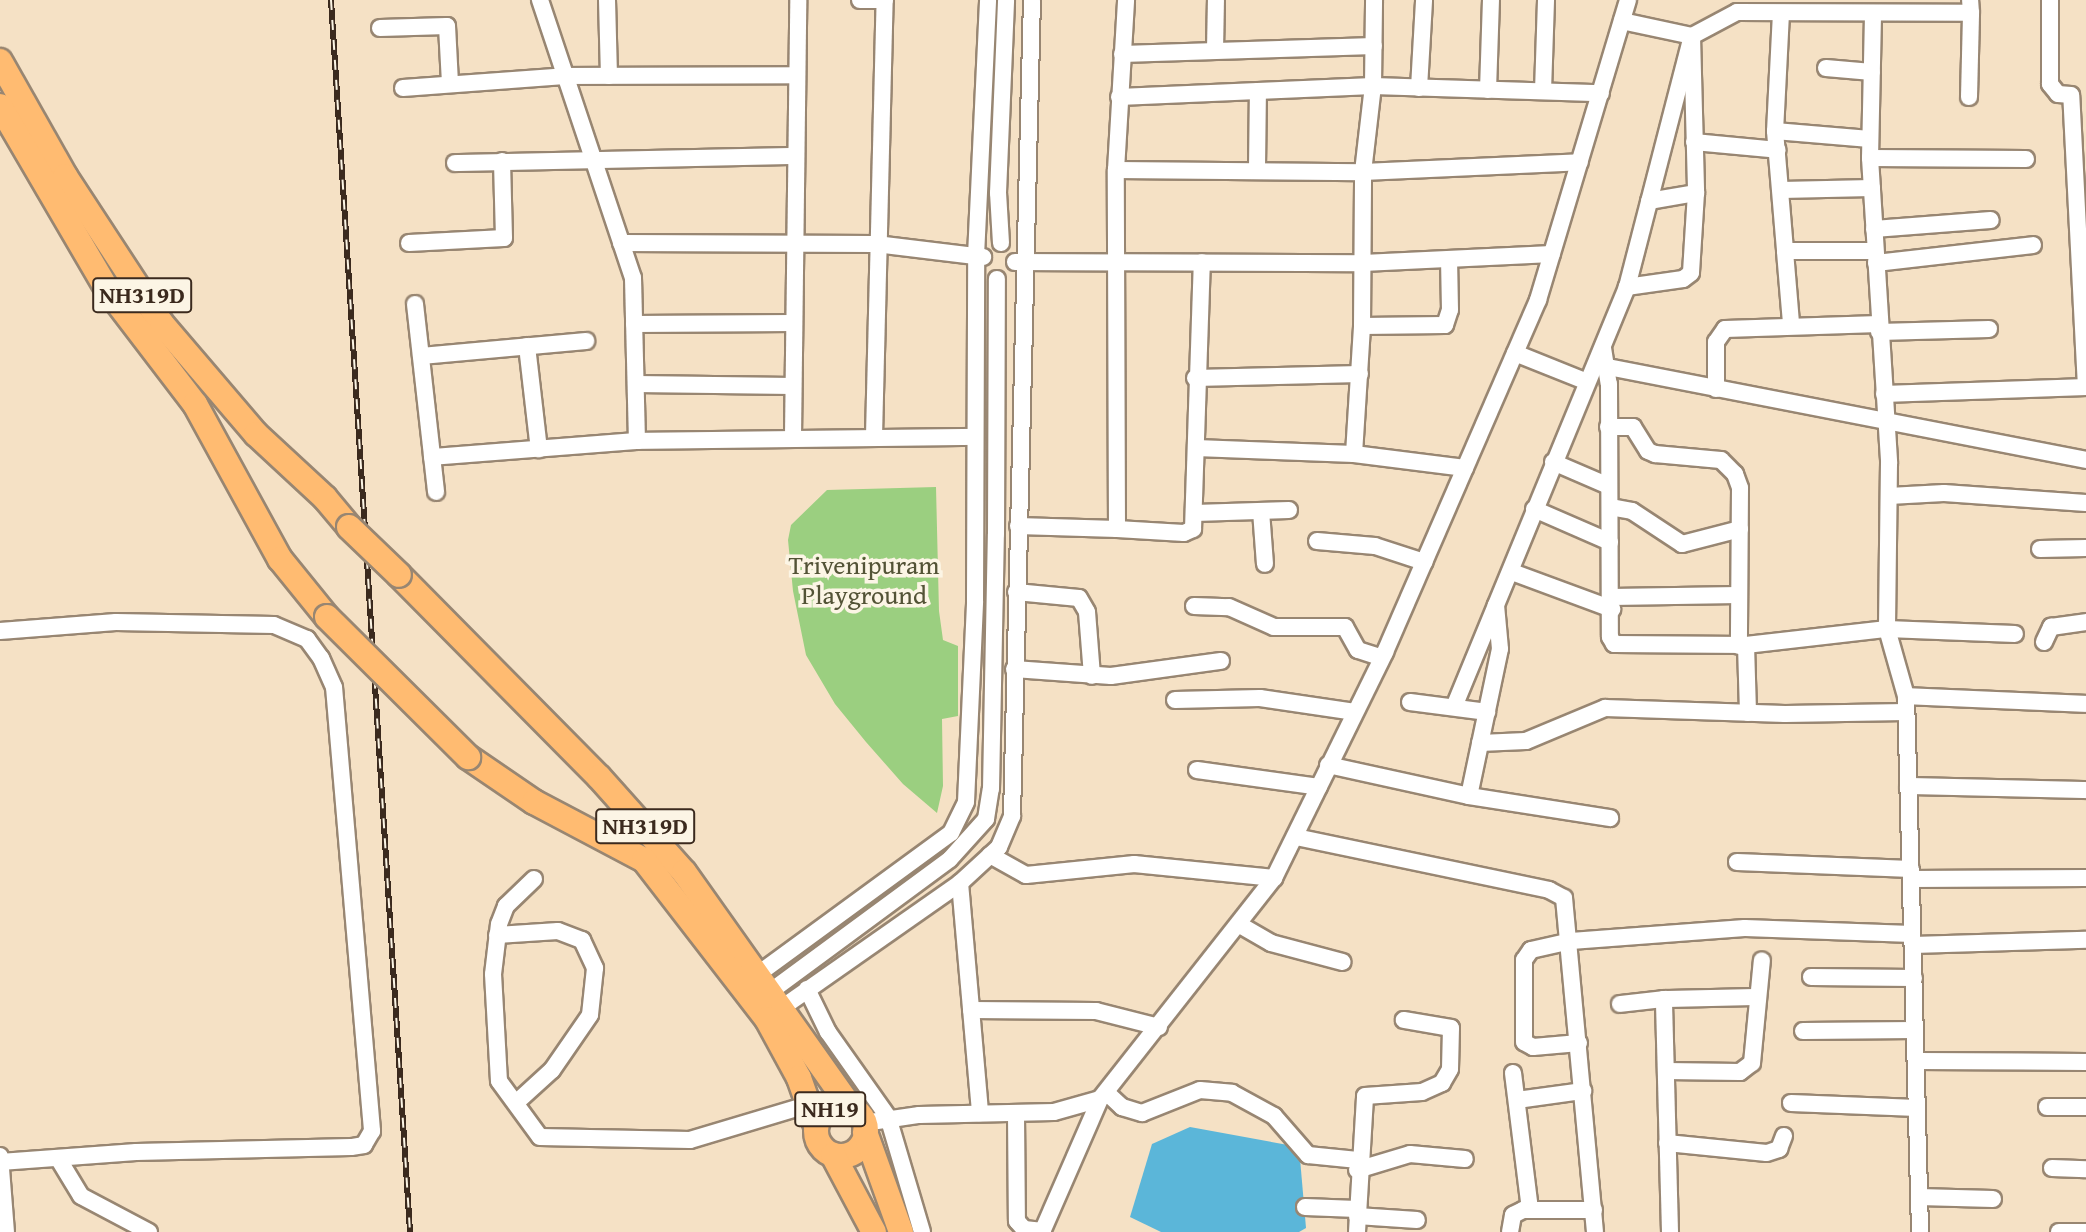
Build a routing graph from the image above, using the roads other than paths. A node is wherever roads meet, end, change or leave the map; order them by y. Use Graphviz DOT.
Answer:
graph roads {
  1 [pos="540,0"];
  2 [pos="607,0"];
  3 [pos="798,0"];
  4 [pos="860,0"];
  5 [pos="885,0"];
  6 [pos="988,0"];
  7 [pos="1006,0"];
  8 [pos="1032,0"];
  9 [pos="1126,0"];
  10 [pos="1216,0"];
  11 [pos="1374,0"];
  12 [pos="1424,0"];
  13 [pos="1491,0"];
  14 [pos="1546,0"];
  15 [pos="1628,0"];
  16 [pos="2049,0"];
  17 [pos="1971,6"];
  18 [pos="1781,13"];
  19 [pos="1873,15"];
  20 [pos="1622,21"];
  21 [pos="380,28"];
  22 [pos="1692,36"];
  23 [pos="1374,46"];
  24 [pos="1215,50"];
  25 [pos="1122,54"];
  26 [pos="0,61"];
  27 [pos="1826,68"];
  28 [pos="1872,72"];
  29 [pos="796,75"];
  30 [pos="565,76"];
  31 [pos="609,76"];
  32 [pos="450,84"];
  33 [pos="1373,86"];
  34 [pos="403,88"];
  35 [pos="1419,88"];
  36 [pos="1488,90"];
  37 [pos="1258,91"];
  38 [pos="1543,91"];
  39 [pos="1601,93"];
  40 [pos="2079,95"];
  41 [pos="1119,97"];
  42 [pos="1969,97"];
  43 [pos="0,106"];
  44 [pos="1775,131"];
  45 [pos="1870,139"];
  46 [pos="1694,142"];
  47 [pos="1778,150"];
  48 [pos="794,156"];
  49 [pos="593,158"];
  50 [pos="1870,158"];
  51 [pos="2026,159"];
  52 [pos="502,161"];
  53 [pos="1580,162"];
  54 [pos="455,163"];
  55 [pos="1257,168"];
  56 [pos="1116,170"];
  57 [pos="1363,172"];
  58 [pos="1871,188"];
  59 [pos="1781,190"];
  60 [pos="1696,192"];
  61 [pos="1649,201"];
  62 [pos="1991,220"];
  63 [pos="1874,229"];
  64 [pos="409,243"];
  65 [pos="621,243"];
  66 [pos="1001,243"];
  67 [pos="792,244"];
  68 [pos="876,244"];
  69 [pos="2032,245"];
  70 [pos="1785,251"];
  71 [pos="1552,254"];
  72 [pos="981,256"];
  73 [pos="1875,257"];
  74 [pos="1449,259"];
  75 [pos="1118,261"];
  76 [pos="1018,262"];
  77 [pos="1202,262"];
  78 [pos="1363,263"];
  79 [pos="997,279"];
  80 [pos="2082,279"];
  81 [pos="1627,287"];
  82 [pos="415,304"];
  83 [pos="793,323"];
  84 [pos="1791,323"];
  85 [pos="634,324"];
  86 [pos="1362,326"];
  87 [pos="1879,328"];
  88 [pos="1989,329"];
  89 [pos="586,341"];
  90 [pos="527,346"];
  91 [pos="1603,348"];
  92 [pos="1515,353"];
  93 [pos="421,356"];
  94 [pos="1608,367"];
  95 [pos="1360,374"];
  96 [pos="1195,378"];
  97 [pos="1585,381"];
  98 [pos="636,384"];
  99 [pos="793,386"];
  100 [pos="2086,387"];
  101 [pos="1716,389"];
  102 [pos="1884,394"];
  103 [pos="2086,394"];
  104 [pos="1886,423"];
  105 [pos="1608,427"];
  106 [pos="793,436"];
  107 [pos="874,436"];
  108 [pos="975,437"];
  109 [pos="637,441"];
  110 [pos="1196,448"];
  111 [pos="539,449"];
  112 [pos="1354,454"];
  113 [pos="432,457"];
  114 [pos="2086,460"];
  115 [pos="1553,462"];
  116 [pos="1465,468"];
  117 [pos="1609,486"];
  118 [pos="436,492"];
  119 [pos="1889,496"];
  120 [pos="2086,503"];
  121 [pos="1609,507"];
  122 [pos="1534,509"];
  123 [pos="1289,510"];
  124 [pos="1261,511"];
  125 [pos="1195,513"];
  126 [pos="1018,526"];
  127 [pos="1740,528"];
  128 [pos="1116,529"];
  129 [pos="1317,541"];
  130 [pos="1610,542"];
  131 [pos="2086,548"];
  132 [pos="2039,549"];
  133 [pos="1424,562"];
  134 [pos="1265,564"];
  135 [pos="1511,572"];
  136 [pos="1016,592"];
  137 [pos="1740,596"];
  138 [pos="1611,603"];
  139 [pos="1496,604"];
  140 [pos="1194,606"];
  141 [pos="2086,622"];
  142 [pos="1887,629"];
  143 [pos="0,631"];
  144 [pos="2015,634"];
  145 [pos="2044,642"];
  146 [pos="1743,645"];
  147 [pos="1382,659"];
  148 [pos="1221,661"];
  149 [pos="1014,669"];
  150 [pos="1092,676"];
  151 [pos="1175,700"];
  152 [pos="1410,702"];
  153 [pos="1906,704"];
  154 [pos="2086,704"];
  155 [pos="1454,707"];
  156 [pos="1355,712"];
  157 [pos="1487,712"];
  158 [pos="1748,713"];
  159 [pos="1480,743"];
  160 [pos="1328,765"];
  161 [pos="1197,770"];
  162 [pos="1908,786"];
  163 [pos="1319,787"];
  164 [pos="2086,790"];
  165 [pos="1469,796"];
  166 [pos="962,815"];
  167 [pos="1610,818"];
  168 [pos="984,822"];
  169 [pos="1008,830"];
  170 [pos="1296,837"];
  171 [pos="990,855"];
  172 [pos="1737,862"];
  173 [pos="1911,874"];
  174 [pos="1274,878"];
  175 [pos="2086,878"];
  176 [pos="534,879"];
  177 [pos="960,883"];
  178 [pos="1240,925"];
  179 [pos="497,935"];
  180 [pos="1913,940"];
  181 [pos="2086,940"];
  182 [pos="1571,941"];
  183 [pos="801,942"];
  184 [pos="814,960"];
  185 [pos="1762,960"];
  186 [pos="1343,962"];
  187 [pos="825,976"];
  188 [pos="1811,977"];
  189 [pos="1913,978"];
  190 [pos="807,989"];
  191 [pos="763,996"];
  192 [pos="1758,997"];
  193 [pos="1664,999"];
  194 [pos="1620,1003"];
  195 [pos="971,1010"];
  196 [pos="1404,1020"];
  197 [pos="1159,1027"];
  198 [pos="1915,1030"];
  199 [pos="1803,1031"];
  200 [pos="1579,1044"];
  201 [pos="1917,1061"];
  202 [pos="2086,1062"];
  203 [pos="1665,1071"];
  204 [pos="1513,1073"];
  205 [pos="1583,1091"];
  206 [pos="1103,1096"];
  207 [pos="1517,1100"];
  208 [pos="517,1102"];
  209 [pos="1791,1102"];
  210 [pos="2047,1107"];
  211 [pos="2086,1107"];
  212 [pos="1917,1108"];
  213 [pos="979,1113"];
  214 [pos="813,1115"];
  215 [pos="1016,1115"];
  216 [pos="867,1120"];
  217 [pos="1784,1136"];
  218 [pos="1667,1143"];
  219 [pos="833,1155"];
  220 [pos="0,1156"];
  221 [pos="58,1158"];
  222 [pos="1465,1159"];
  223 [pos="1,1162"];
  224 [pos="1358,1165"];
  225 [pos="2052,1168"];
  226 [pos="2086,1169"];
  227 [pos="1,1191"];
  228 [pos="1919,1198"];
  229 [pos="1993,1199"];
  230 [pos="1305,1207"];
  231 [pos="1530,1209"];
  232 [pos="1594,1210"];
  233 [pos="1357,1219"];
  234 [pos="1417,1220"];
  235 [pos="1042,1231"];
  236 [pos="6,1232"];
  237 [pos="149,1232"];
  238 [pos="874,1232"];
  239 [pos="901,1232"];
  240 [pos="922,1232"];
  241 [pos="1510,1232"];
  242 [pos="1595,1232"];
  243 [pos="1670,1232"];
  244 [pos="1920,1232"];
  245 [pos="2059,1232"];
  246 [pos="2086,1232"];
  1 -- 30 [label="street"];
  2 -- 31 [label="street"];
  3 -- 29 [label="street"];
  4 -- 5 [label="street"];
  5 -- 68 [label="street"];
  6 -- 72 [label="street"];
  7 -- 66 [label="street"];
  8 -- 76 [label="street"];
  9 -- 25 [label="street"];
  10 -- 24 [label="street"];
  11 -- 23 [label="street"];
  12 -- 35 [label="street"];
  13 -- 36 [label="street"];
  14 -- 38 [label="street"];
  15 -- 20 [label="street"];
  16 -- 40 [label="street"];
  17 -- 19 [label="street"];
  17 -- 42 [label="street"];
  18 -- 19 [label="street"];
  18 -- 22 [label="street"];
  18 -- 44 [label="street"];
  19 -- 28 [label="street"];
  20 -- 22 [label="street"];
  20 -- 39 [label="street"];
  21 -- 32 [label="street"];
  22 -- 46 [label="street"];
  22 -- 61 [label="street"];
  23 -- 24 [label="street"];
  23 -- 33 [label="street"];
  24 -- 25 [label="street"];
  25 -- 41 [label="street"];
  26 -- 191 [label="highway, NH319D, bridge"];
  27 -- 28 [label="street"];
  28 -- 45 [label="street"];
  29 -- 31 [label="street"];
  29 -- 48 [label="street"];
  30 -- 31 [label="street"];
  30 -- 32 [label="street"];
  30 -- 49 [label="street"];
  32 -- 34 [label="street"];
  33 -- 35 [label="street"];
  33 -- 37 [label="street"];
  33 -- 57 [label="street"];
  35 -- 36 [label="street"];
  36 -- 38 [label="street"];
  37 -- 41 [label="street"];
  37 -- 55 [label="street"];
  38 -- 39 [label="street"];
  39 -- 53 [label="street"];
  40 -- 80 [label="street"];
  41 -- 56 [label="street"];
  43 -- 191 [label="highway, NH319D, bridge"];
  44 -- 45 [label="street"];
  44 -- 47 [label="street"];
  45 -- 50 [label="street"];
  46 -- 47 [label="street"];
  46 -- 60 [label="street"];
  47 -- 59 [label="street"];
  48 -- 49 [label="street"];
  48 -- 67 [label="street"];
  49 -- 52 [label="street"];
  49 -- 65 [label="street"];
  50 -- 51 [label="street"];
  50 -- 58 [label="street"];
  52 -- 54 [label="street"];
  52 -- 64 [label="street"];
  53 -- 57 [label="street"];
  53 -- 71 [label="street"];
  55 -- 56 [label="street"];
  55 -- 57 [label="street"];
  56 -- 75 [label="street"];
  57 -- 78 [label="street"];
  58 -- 59 [label="street"];
  58 -- 63 [label="street"];
  59 -- 70 [label="street"];
  60 -- 61 [label="street"];
  60 -- 81 [label="street"];
  61 -- 81 [label="street"];
  62 -- 63 [label="street"];
  63 -- 73 [label="street"];
  65 -- 67 [label="street"];
  65 -- 85 [label="street"];
  66 -- 72 [label="street"];
  66 -- 76 [label="street"];
  67 -- 68 [label="street"];
  67 -- 83 [label="street"];
  68 -- 72 [label="street"];
  68 -- 107 [label="street"];
  69 -- 73 [label="street"];
  70 -- 73 [label="street"];
  70 -- 84 [label="street"];
  71 -- 74 [label="street"];
  71 -- 92 [label="street"];
  72 -- 79 [label="street"];
  72 -- 108 [label="street"];
  73 -- 87 [label="street"];
  74 -- 78 [label="street"];
  74 -- 86 [label="street"];
  75 -- 76 [label="street"];
  75 -- 77 [label="street"];
  75 -- 128 [label="street"];
  76 -- 79 [label="street"];
  76 -- 126 [label="street"];
  77 -- 78 [label="street"];
  77 -- 96 [label="street"];
  78 -- 86 [label="street"];
  79 -- 168 [label="street"];
  80 -- 100 [label="street"];
  81 -- 91 [label="street"];
  82 -- 93 [label="street"];
  83 -- 85 [label="street"];
  83 -- 99 [label="street"];
  84 -- 87 [label="street"];
  84 -- 101 [label="street"];
  85 -- 98 [label="street"];
  86 -- 95 [label="street"];
  87 -- 88 [label="street"];
  87 -- 102 [label="street"];
  89 -- 90 [label="street"];
  90 -- 93 [label="street"];
  90 -- 111 [label="street"];
  91 -- 94 [label="street"];
  91 -- 97 [label="street"];
  92 -- 97 [label="street"];
  92 -- 116 [label="street"];
  93 -- 113 [label="street"];
  94 -- 101 [label="street"];
  94 -- 105 [label="street"];
  95 -- 96 [label="street"];
  95 -- 112 [label="street"];
  96 -- 110 [label="street"];
  97 -- 115 [label="street"];
  98 -- 99 [label="street"];
  98 -- 109 [label="street"];
  99 -- 106 [label="street"];
  100 -- 102 [label="street"];
  100 -- 103 [label="street"];
  101 -- 104 [label="street"];
  102 -- 104 [label="street"];
  104 -- 114 [label="street"];
  104 -- 119 [label="street"];
  105 -- 117 [label="street"];
  105 -- 127 [label="street"];
  106 -- 107 [label="street"];
  106 -- 109 [label="street"];
  107 -- 108 [label="street"];
  108 -- 166 [label="street"];
  109 -- 111 [label="street"];
  110 -- 112 [label="street"];
  110 -- 125 [label="street"];
  111 -- 113 [label="street"];
  112 -- 116 [label="street"];
  113 -- 118 [label="street"];
  115 -- 117 [label="street"];
  115 -- 122 [label="street"];
  116 -- 133 [label="street"];
  117 -- 121 [label="street"];
  119 -- 120 [label="street"];
  119 -- 142 [label="street"];
  121 -- 127 [label="street"];
  121 -- 130 [label="street"];
  122 -- 130 [label="street"];
  122 -- 135 [label="street"];
  123 -- 124 [label="street"];
  124 -- 125 [label="street"];
  124 -- 134 [label="street"];
  125 -- 128 [label="street"];
  126 -- 128 [label="street"];
  126 -- 136 [label="street"];
  127 -- 137 [label="street"];
  129 -- 133 [label="street"];
  130 -- 138 [label="street"];
  131 -- 132 [label="street"];
  133 -- 147 [label="street"];
  135 -- 138 [label="street"];
  135 -- 139 [label="street"];
  136 -- 149 [label="street"];
  136 -- 150 [label="street"];
  137 -- 138 [label="street"];
  137 -- 146 [label="street"];
  138 -- 146 [label="street"];
  139 -- 155 [label="street"];
  139 -- 157 [label="street"];
  140 -- 147 [label="street"];
  141 -- 145 [label="street"];
  142 -- 144 [label="street"];
  142 -- 146 [label="street"];
  142 -- 153 [label="street"];
  143 -- 221 [label="street"];
  146 -- 158 [label="street"];
  147 -- 156 [label="street"];
  148 -- 150 [label="street"];
  149 -- 150 [label="street"];
  149 -- 169 [label="street"];
  151 -- 156 [label="street"];
  152 -- 155 [label="street"];
  153 -- 154 [label="street"];
  153 -- 158 [label="street"];
  153 -- 162 [label="street"];
  155 -- 157 [label="street"];
  156 -- 160 [label="street"];
  157 -- 159 [label="street"];
  158 -- 159 [label="street"];
  159 -- 165 [label="street"];
  160 -- 163 [label="street"];
  160 -- 165 [label="street"];
  161 -- 163 [label="street"];
  162 -- 164 [label="street"];
  162 -- 173 [label="street"];
  163 -- 170 [label="street"];
  165 -- 167 [label="street"];
  166 -- 168 [label="street"];
  166 -- 183 [label="street"];
  168 -- 169 [label="street"];
  168 -- 184 [label="street"];
  169 -- 171 [label="street"];
  170 -- 174 [label="street"];
  170 -- 182 [label="street"];
  171 -- 174 [label="street"];
  171 -- 177 [label="street"];
  172 -- 173 [label="street"];
  173 -- 175 [label="street"];
  173 -- 180 [label="street"];
  174 -- 178 [label="street"];
  176 -- 179 [label="street"];
  177 -- 187 [label="street"];
  177 -- 195 [label="street"];
  178 -- 186 [label="street"];
  178 -- 197 [label="street"];
  179 -- 208 [label="street"];
  179 -- 208 [label="street"];
  180 -- 181 [label="street"];
  180 -- 182 [label="street"];
  180 -- 189 [label="street"];
  182 -- 200 [label="street"];
  182 -- 200 [label="street"];
  183 -- 184 [label="street"];
  183 -- 191 [label="street"];
  184 -- 187 [label="street"];
  184 -- 191 [label="street"];
  185 -- 192 [label="street"];
  187 -- 190 [label="street"];
  188 -- 189 [label="street"];
  189 -- 198 [label="street"];
  190 -- 191 [label="street"];
  190 -- 216 [label="street"];
  191 -- 214 [label="highway, NH319D"];
  191 -- 216 [label="highway, NH319D"];
  192 -- 193 [label="street"];
  192 -- 203 [label="street"];
  193 -- 194 [label="street"];
  193 -- 203 [label="street"];
  195 -- 197 [label="street"];
  195 -- 213 [label="street"];
  196 -- 224 [label="street"];
  197 -- 206 [label="street"];
  198 -- 199 [label="street"];
  198 -- 201 [label="street"];
  200 -- 205 [label="street"];
  201 -- 202 [label="street"];
  201 -- 212 [label="street"];
  203 -- 218 [label="street"];
  204 -- 207 [label="street"];
  205 -- 207 [label="street"];
  205 -- 232 [label="street"];
  206 -- 215 [label="street"];
  206 -- 224 [label="street"];
  206 -- 235 [label="street"];
  207 -- 231 [label="street"];
  208 -- 214 [label="street"];
  209 -- 212 [label="street"];
  210 -- 211 [label="street"];
  212 -- 228 [label="street"];
  213 -- 215 [label="street"];
  213 -- 216 [label="street"];
  214 -- 216 [label="highway, NH19"];
  214 -- 219 [label="highway, NH19"];
  215 -- 235 [label="street"];
  216 -- 219 [label="highway, NH19"];
  216 -- 239 [label="highway, NH319D"];
  216 -- 240 [label="street"];
  217 -- 218 [label="street"];
  218 -- 243 [label="street"];
  219 -- 238 [label="highway"];
  220 -- 223 [label="street"];
  221 -- 223 [label="street"];
  221 -- 237 [label="street"];
  222 -- 224 [label="street"];
  223 -- 227 [label="street"];
  224 -- 233 [label="street"];
  225 -- 226 [label="street"];
  227 -- 236 [label="street"];
  228 -- 229 [label="street"];
  228 -- 244 [label="street"];
  230 -- 233 [label="street"];
  231 -- 232 [label="street"];
  231 -- 241 [label="street"];
  232 -- 242 [label="street"];
  233 -- 234 [label="street"];
  245 -- 246 [label="street"];
}
